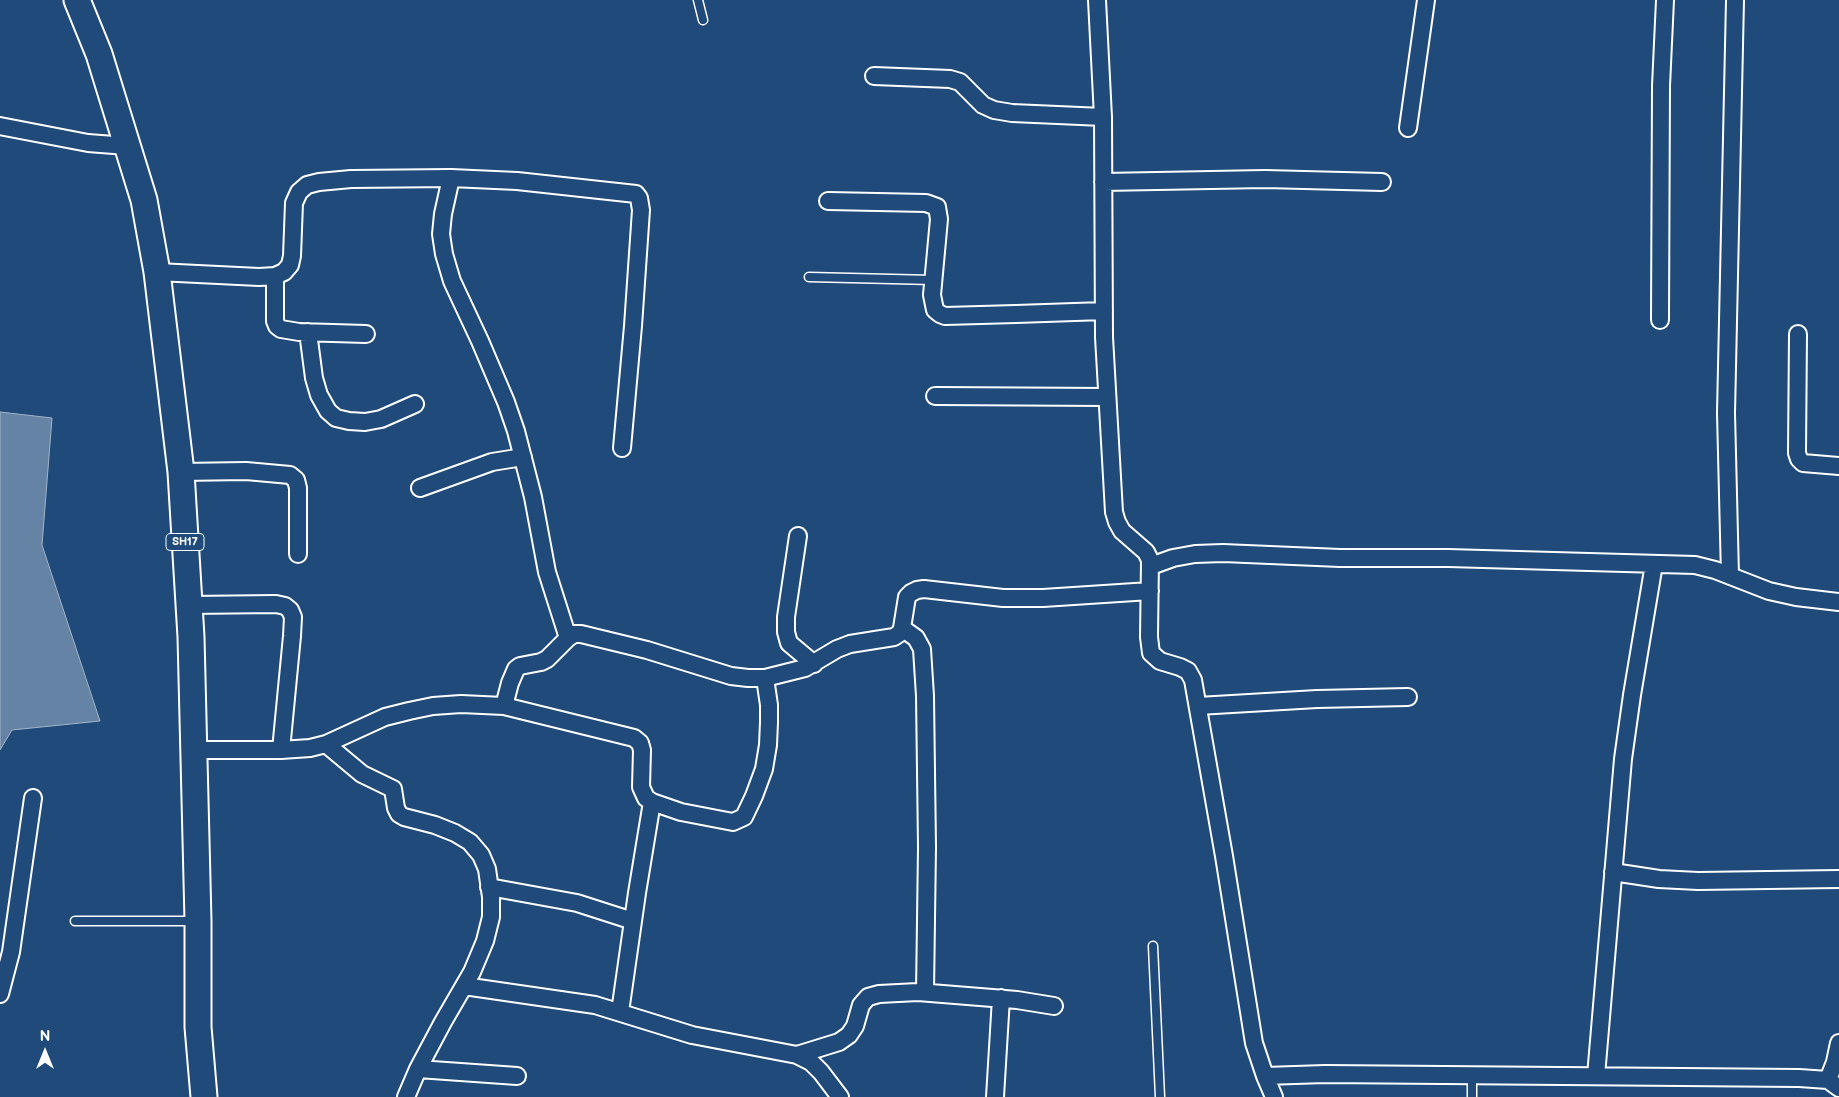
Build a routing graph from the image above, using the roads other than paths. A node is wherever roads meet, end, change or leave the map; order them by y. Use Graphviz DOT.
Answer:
graph roads {
  1 [pos="77,0"];
  2 [pos="698,0"];
  3 [pos="1097,0"];
  4 [pos="1426,0"];
  5 [pos="1665,0"];
  6 [pos="1735,0"];
  7 [pos="703,20"];
  8 [pos="874,76"];
  9 [pos="1103,117"];
  10 [pos="0,126"];
  11 [pos="1408,128"];
  12 [pos="127,146"];
  13 [pos="450,178"];
  14 [pos="1103,182"];
  15 [pos="1382,182"];
  16 [pos="828,201"];
  17 [pos="157,272"];
  18 [pos="275,276"];
  19 [pos="810,277"];
  20 [pos="933,280"];
  21 [pos="1104,311"];
  22 [pos="1660,320"];
  23 [pos="308,332"];
  24 [pos="366,334"];
  25 [pos="1798,334"];
  26 [pos="935,396"];
  27 [pos="1107,397"];
  28 [pos="415,404"];
  29 [pos="622,448"];
  30 [pos="523,457"];
  31 [pos="1839,466"];
  32 [pos="181,472"];
  33 [pos="420,488"];
  34 [pos="798,536"];
  35 [pos="298,554"];
  36 [pos="1654,564"];
  37 [pos="1151,566"];
  38 [pos="1730,576"];
  39 [pos="1150,591"];
  40 [pos="1839,602"];
  41 [pos="189,605"];
  42 [pos="902,628"];
  43 [pos="568,638"];
  44 [pos="814,664"];
  45 [pos="765,678"];
  46 [pos="1408,697"];
  47 [pos="504,706"];
  48 [pos="1198,706"];
  49 [pos="326,744"];
  50 [pos="194,750"];
  51 [pos="281,750"];
  52 [pos="33,798"];
  53 [pos="652,802"];
  54 [pos="1613,872"];
  55 [pos="1839,879"];
  56 [pos="489,887"];
  57 [pos="75,920"];
  58 [pos="198,920"];
  59 [pos="633,921"];
  60 [pos="1153,946"];
  61 [pos="464,986"];
  62 [pos="925,992"];
  63 [pos="0,994"];
  64 [pos="1001,998"];
  65 [pos="1054,1006"];
  66 [pos="620,1012"];
  67 [pos="1839,1043"];
  68 [pos="796,1054"];
  69 [pos="1837,1062"];
  70 [pos="418,1069"];
  71 [pos="517,1076"];
  72 [pos="1265,1076"];
  73 [pos="1472,1076"];
  74 [pos="1596,1076"];
  75 [pos="1834,1084"];
  76 [pos="204,1097"];
  77 [pos="406,1097"];
  78 [pos="840,1097"];
  79 [pos="995,1097"];
  80 [pos="1160,1097"];
  81 [pos="1274,1097"];
  82 [pos="1472,1097"];
  1 -- 12 [label="main road, SH17"];
  2 -- 7 [label="lane"];
  3 -- 9 [label="street"];
  4 -- 11 [label="street"];
  5 -- 22 [label="street"];
  6 -- 38 [label="street"];
  8 -- 9 [label="street"];
  9 -- 14 [label="street"];
  10 -- 12 [label="street"];
  12 -- 17 [label="main road, SH17"];
  13 -- 18 [label="street"];
  13 -- 29 [label="street"];
  13 -- 30 [label="street"];
  14 -- 15 [label="street"];
  14 -- 21 [label="street"];
  16 -- 20 [label="street"];
  17 -- 18 [label="street"];
  17 -- 32 [label="main road, SH17"];
  18 -- 23 [label="street"];
  19 -- 20 [label="lane"];
  20 -- 21 [label="street"];
  21 -- 27 [label="street"];
  23 -- 24 [label="street"];
  23 -- 28 [label="street"];
  25 -- 31 [label="street"];
  26 -- 27 [label="street"];
  27 -- 37 [label="street"];
  30 -- 33 [label="street"];
  30 -- 43 [label="street"];
  32 -- 35 [label="street"];
  32 -- 41 [label="main road, SH17"];
  34 -- 44 [label="street"];
  36 -- 37 [label="street"];
  36 -- 38 [label="street"];
  36 -- 54 [label="street"];
  37 -- 39 [label="street"];
  38 -- 40 [label="street"];
  39 -- 42 [label="street"];
  39 -- 48 [label="street"];
  41 -- 50 [label="main road, SH17"];
  41 -- 51 [label="street"];
  42 -- 44 [label="street"];
  42 -- 62 [label="street"];
  43 -- 45 [label="street"];
  43 -- 47 [label="street"];
  44 -- 45 [label="street"];
  45 -- 53 [label="street"];
  46 -- 48 [label="street"];
  47 -- 49 [label="street"];
  47 -- 53 [label="street"];
  48 -- 72 [label="street"];
  49 -- 51 [label="street"];
  49 -- 56 [label="street"];
  50 -- 51 [label="street"];
  50 -- 58 [label="main road, SH17"];
  52 -- 63 [label="street"];
  53 -- 59 [label="street"];
  54 -- 55 [label="street"];
  54 -- 74 [label="street"];
  56 -- 59 [label="street"];
  56 -- 61 [label="street"];
  57 -- 58 [label="lane"];
  58 -- 76 [label="main road, SH17"];
  59 -- 66 [label="street"];
  60 -- 80 [label="lane"];
  61 -- 66 [label="street"];
  61 -- 70 [label="street"];
  62 -- 64 [label="street"];
  62 -- 68 [label="street"];
  64 -- 65 [label="street"];
  64 -- 79 [label="street"];
  66 -- 68 [label="street"];
  67 -- 69 [label="street"];
  68 -- 78 [label="street"];
  69 -- 75 [label="street"];
  70 -- 71 [label="street"];
  70 -- 77 [label="street"];
  72 -- 73 [label="street"];
  72 -- 81 [label="street"];
  73 -- 74 [label="street"];
  73 -- 82 [label="lane"];
  74 -- 75 [label="street"];
}
